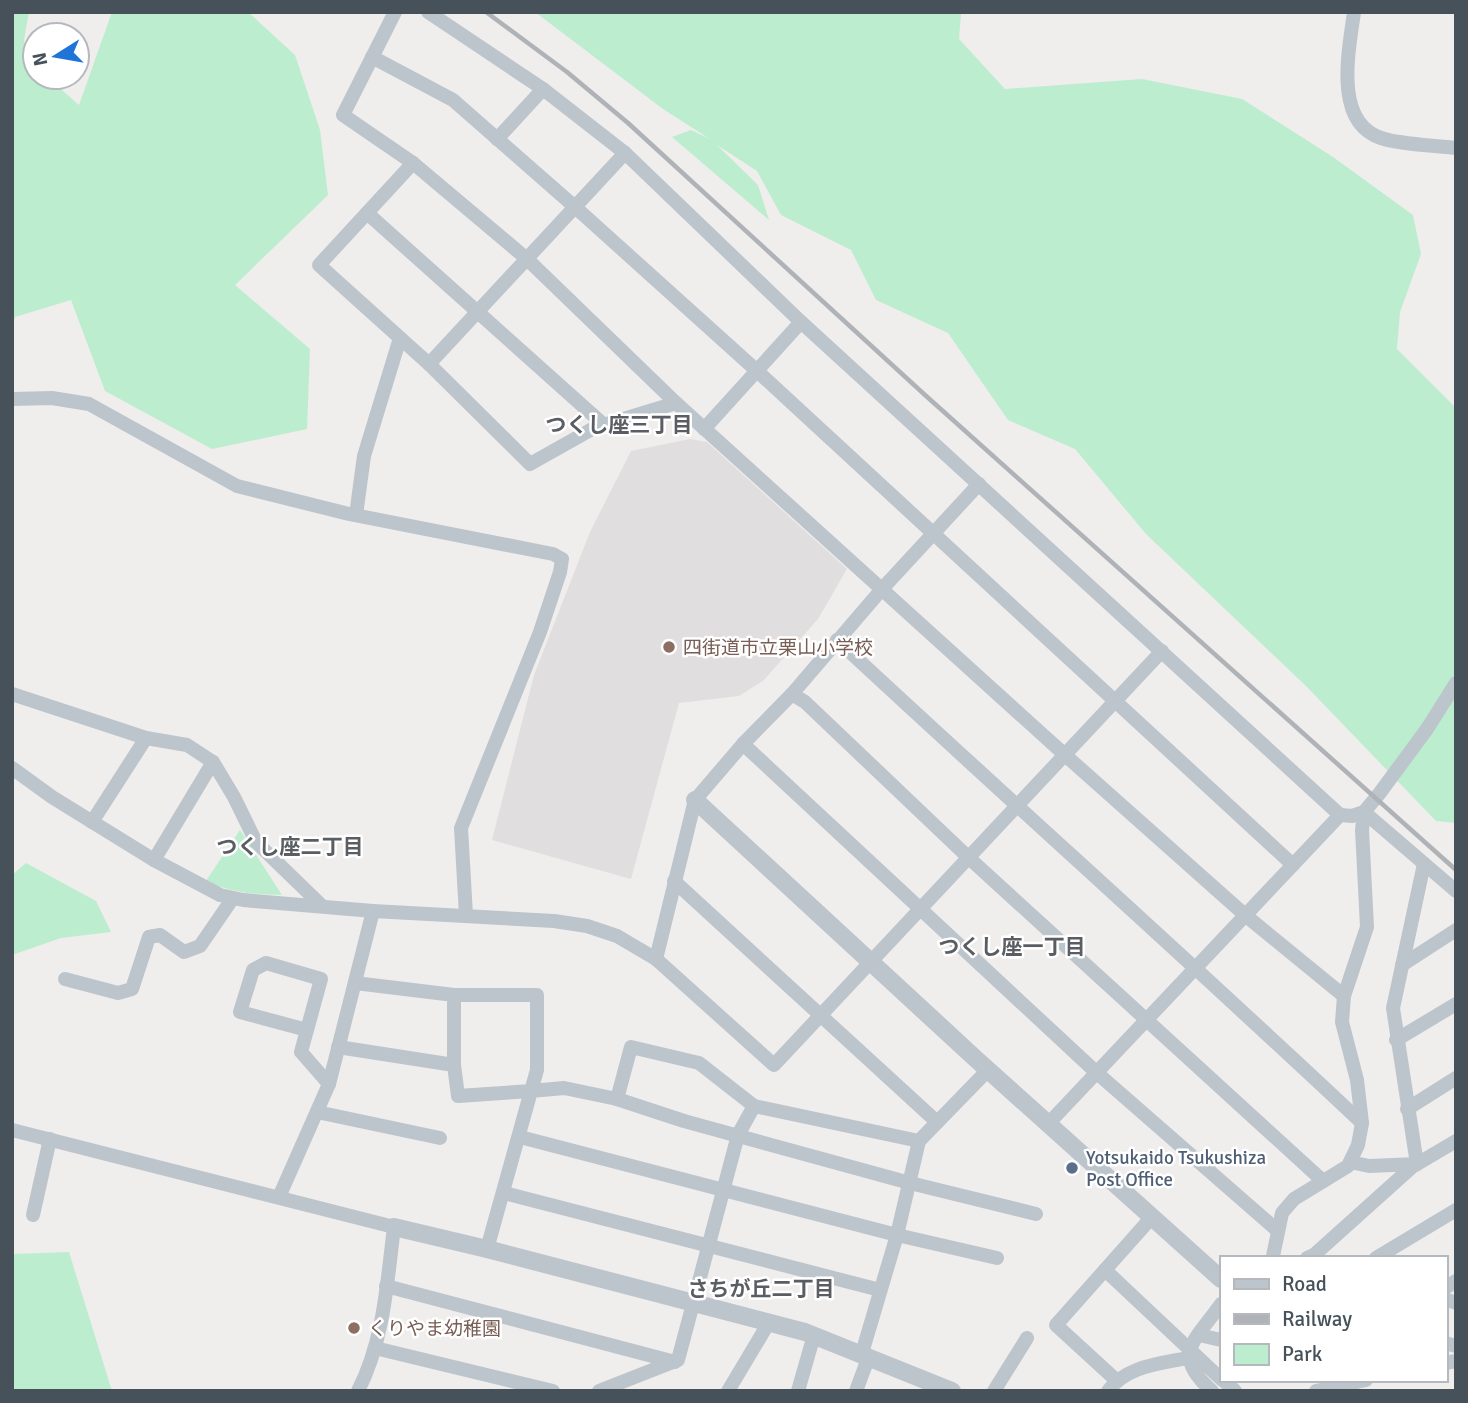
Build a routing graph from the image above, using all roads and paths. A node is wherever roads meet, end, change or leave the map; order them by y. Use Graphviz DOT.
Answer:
graph roads {
  1 [pos="395,12"];
  2 [pos="428,12"];
  3 [pos="1353,12"];
  4 [pos="372,57"];
  5 [pos="543,89"];
  6 [pos="497,139"];
  7 [pos="1456,148"];
  8 [pos="625,153"];
  9 [pos="413,163"];
  10 [pos="575,207"];
  11 [pos="367,213"];
  12 [pos="527,259"];
  13 [pos="478,312"];
  14 [pos="801,322"];
  15 [pos="400,338"];
  16 [pos="429,364"];
  17 [pos="756,370"];
  18 [pos="12,399"];
  19 [pos="676,403"];
  20 [pos="604,425"];
  21 [pos="704,429"];
  22 [pos="979,484"];
  23 [pos="356,515"];
  24 [pos="932,534"];
  25 [pos="882,589"];
  26 [pos="837,640"];
  27 [pos="1162,651"];
  28 [pos="1456,682"];
  29 [pos="12,694"];
  30 [pos="792,694"];
  31 [pos="1114,702"];
  32 [pos="146,738"];
  33 [pos="743,744"];
  34 [pos="1065,755"];
  35 [pos="213,762"];
  36 [pos="12,768"];
  37 [pos="695,800"];
  38 [pos="1017,807"];
  39 [pos="1364,812"];
  40 [pos="1340,815"];
  41 [pos="92,822"];
  42 [pos="969,858"];
  43 [pos="154,860"];
  44 [pos="1424,864"];
  45 [pos="1293,865"];
  46 [pos="674,881"];
  47 [pos="1456,891"];
  48 [pos="233,898"];
  49 [pos="321,905"];
  50 [pos="920,909"];
  51 [pos="373,911"];
  52 [pos="466,915"];
  53 [pos="1245,915"];
  54 [pos="1456,930"];
  55 [pos="656,959"];
  56 [pos="872,961"];
  57 [pos="1402,965"];
  58 [pos="1196,967"];
  59 [pos="65,979"];
  60 [pos="355,983"];
  61 [pos="454,995"];
  62 [pos="1344,996"];
  63 [pos="1456,1004"];
  64 [pos="821,1015"];
  65 [pos="1147,1019"];
  66 [pos="307,1030"];
  67 [pos="1396,1040"];
  68 [pos="338,1047"];
  69 [pos="454,1065"];
  70 [pos="988,1070"];
  71 [pos="1097,1073"];
  72 [pos="1456,1078"];
  73 [pos="329,1084"];
  74 [pos="531,1091"];
  75 [pos="617,1099"];
  76 [pos="754,1106"];
  77 [pos="1408,1109"];
  78 [pos="317,1112"];
  79 [pos="937,1122"];
  80 [pos="1362,1123"];
  81 [pos="1048,1124"];
  82 [pos="12,1130"];
  83 [pos="738,1135"];
  84 [pos="520,1137"];
  85 [pos="440,1138"];
  86 [pos="50,1139"];
  87 [pos="919,1141"];
  88 [pos="1456,1141"];
  89 [pos="1350,1162"];
  90 [pos="1417,1164"];
  91 [pos="1323,1181"];
  92 [pos="910,1183"];
  93 [pos="724,1190"];
  94 [pos="504,1193"];
  95 [pos="279,1196"];
  96 [pos="1456,1210"];
  97 [pos="1036,1214"];
  98 [pos="33,1215"];
  99 [pos="1152,1217"];
  100 [pos="394,1227"];
  101 [pos="1278,1231"];
  102 [pos="897,1235"];
  103 [pos="709,1246"];
  104 [pos="487,1249"];
  105 [pos="1273,1256"];
  106 [pos="1315,1256"];
  107 [pos="1379,1256"];
  108 [pos="997,1258"];
  109 [pos="1105,1270"];
  110 [pos="1220,1278"];
  111 [pos="386,1286"];
  112 [pos="880,1290"];
  113 [pos="692,1304"];
  114 [pos="1220,1305"];
  115 [pos="768,1324"];
  116 [pos="814,1335"];
  117 [pos="1199,1335"];
  118 [pos="1027,1338"];
  119 [pos="1220,1340"];
  120 [pos="375,1348"];
  121 [pos="1189,1353"];
  122 [pos="865,1354"];
  123 [pos="675,1362"];
  124 [pos="1220,1378"];
  125 [pos="1357,1382"];
  126 [pos="1112,1385"];
  127 [pos="526,1388"];
  128 [pos="358,1391"];
  129 [pos="553,1391"];
  130 [pos="599,1391"];
  131 [pos="728,1391"];
  132 [pos="798,1391"];
  133 [pos="856,1391"];
  134 [pos="952,1391"];
  135 [pos="994,1391"];
  136 [pos="1212,1391"];
  137 [pos="1316,1391"];
  1 -- 4 [label="street"];
  2 -- 5 [label="street"];
  3 -- 7 [label="street"];
  4 -- 6 [label="street"];
  4 -- 9 [label="street"];
  5 -- 6 [label="street"];
  5 -- 8 [label="street"];
  6 -- 10 [label="street"];
  8 -- 10 [label="street"];
  8 -- 14 [label="street"];
  9 -- 11 [label="street"];
  9 -- 12 [label="street"];
  10 -- 12 [label="street"];
  10 -- 17 [label="street"];
  11 -- 13 [label="street"];
  11 -- 15 [label="street"];
  12 -- 13 [label="street"];
  12 -- 19 [label="street"];
  13 -- 16 [label="street"];
  13 -- 20 [label="street"];
  14 -- 17 [label="street"];
  14 -- 22 [label="street"];
  15 -- 16 [label="street"];
  15 -- 23 [label="street"];
  16 -- 20 [label="street"];
  17 -- 21 [label="street"];
  17 -- 24 [label="street"];
  18 -- 23 [label="street"];
  19 -- 20 [label="street"];
  19 -- 21 [label="street"];
  21 -- 25 [label="street"];
  22 -- 24 [label="street"];
  22 -- 27 [label="street"];
  23 -- 52 [label="street"];
  24 -- 25 [label="street"];
  24 -- 31 [label="street"];
  25 -- 26 [label="street"];
  25 -- 34 [label="street"];
  26 -- 30 [label="street"];
  26 -- 38 [label="street"];
  27 -- 31 [label="street"];
  27 -- 40 [label="street"];
  28 -- 39 [label="street"];
  29 -- 32 [label="street"];
  30 -- 33 [label="street"];
  30 -- 42 [label="street"];
  31 -- 34 [label="street"];
  31 -- 45 [label="street"];
  32 -- 35 [label="street"];
  32 -- 41 [label="street"];
  33 -- 37 [label="street"];
  33 -- 50 [label="street"];
  34 -- 38 [label="street"];
  34 -- 53 [label="street"];
  35 -- 43 [label="street"];
  35 -- 49 [label="street"];
  36 -- 41 [label="street"];
  37 -- 46 [label="street"];
  37 -- 56 [label="street"];
  38 -- 42 [label="street"];
  38 -- 58 [label="street"];
  39 -- 40 [label="street"];
  39 -- 44 [label="street"];
  39 -- 62 [label="street"];
  40 -- 45 [label="street"];
  41 -- 43 [label="street"];
  42 -- 50 [label="street"];
  42 -- 65 [label="street"];
  43 -- 48 [label="street"];
  44 -- 47 [label="street"];
  44 -- 57 [label="street"];
  45 -- 53 [label="street"];
  46 -- 55 [label="street"];
  46 -- 64 [label="street"];
  48 -- 49 [label="street"];
  48 -- 59 [label="street"];
  49 -- 51 [label="street"];
  50 -- 56 [label="street"];
  50 -- 71 [label="street"];
  51 -- 52 [label="street"];
  51 -- 60 [label="street"];
  52 -- 55 [label="street"];
  53 -- 58 [label="street"];
  53 -- 62 [label="street"];
  54 -- 57 [label="street"];
  55 -- 64 [label="street"];
  56 -- 64 [label="street"];
  56 -- 70 [label="street"];
  57 -- 67 [label="street"];
  58 -- 65 [label="street"];
  58 -- 80 [label="street"];
  60 -- 61 [label="street"];
  60 -- 68 [label="street"];
  61 -- 69 [label="street"];
  61 -- 74 [label="street"];
  62 -- 80 [label="street"];
  63 -- 67 [label="street"];
  64 -- 79 [label="street"];
  65 -- 71 [label="street"];
  65 -- 91 [label="street"];
  66 -- 66 [label="street"];
  66 -- 73 [label="street"];
  67 -- 77 [label="street"];
  68 -- 69 [label="street"];
  68 -- 73 [label="street"];
  69 -- 74 [label="street"];
  70 -- 79 [label="street"];
  70 -- 81 [label="street"];
  71 -- 81 [label="street"];
  71 -- 101 [label="street"];
  72 -- 77 [label="street"];
  73 -- 78 [label="street"];
  74 -- 75 [label="street"];
  74 -- 84 [label="street"];
  75 -- 76 [label="street"];
  75 -- 83 [label="street"];
  76 -- 83 [label="street"];
  76 -- 87 [label="street"];
  77 -- 90 [label="street"];
  78 -- 85 [label="street"];
  78 -- 95 [label="street"];
  79 -- 87 [label="street"];
  80 -- 89 [label="street"];
  81 -- 99 [label="street"];
  82 -- 86 [label="street"];
  83 -- 92 [label="street"];
  83 -- 93 [label="street"];
  84 -- 93 [label="street"];
  84 -- 94 [label="street"];
  86 -- 95 [label="street"];
  86 -- 98 [label="street"];
  87 -- 92 [label="street"];
  88 -- 90 [label="street"];
  89 -- 90 [label="street"];
  89 -- 91 [label="street"];
  90 -- 106 [label="street"];
  91 -- 101 [label="street"];
  92 -- 97 [label="street"];
  92 -- 102 [label="street"];
  93 -- 102 [label="street"];
  93 -- 103 [label="street"];
  94 -- 103 [label="street"];
  94 -- 104 [label="street"];
  95 -- 100 [label="street"];
  96 -- 107 [label="street"];
  99 -- 109 [label="street"];
  99 -- 110 [label="street"];
  100 -- 104 [label="street"];
  100 -- 111 [label="street"];
  101 -- 105 [label="street"];
  102 -- 108 [label="street"];
  102 -- 112 [label="street"];
  103 -- 112 [label="street"];
  103 -- 113 [label="street"];
  104 -- 113 [label="street"];
  109 -- 121 [label="street"];
  109 -- 126 [label="street"];
  111 -- 120 [label="street"];
  111 -- 123 [label="street"];
  112 -- 122 [label="street"];
  113 -- 115 [label="street"];
  113 -- 123 [label="street"];
  114 -- 117 [label="street"];
  115 -- 116 [label="street"];
  115 -- 131 [label="street"];
  116 -- 122 [label="street"];
  116 -- 132 [label="street"];
  117 -- 119 [label="street"];
  117 -- 121 [label="street"];
  118 -- 135 [label="street"];
  120 -- 127 [label="street"];
  120 -- 128 [label="street"];
  121 -- 124 [label="street"];
  121 -- 126 [label="street"];
  121 -- 136 [label="street"];
  122 -- 133 [label="street"];
  122 -- 134 [label="street"];
  123 -- 130 [label="street"];
  125 -- 137 [label="street"];
  127 -- 129 [label="street"];
}
